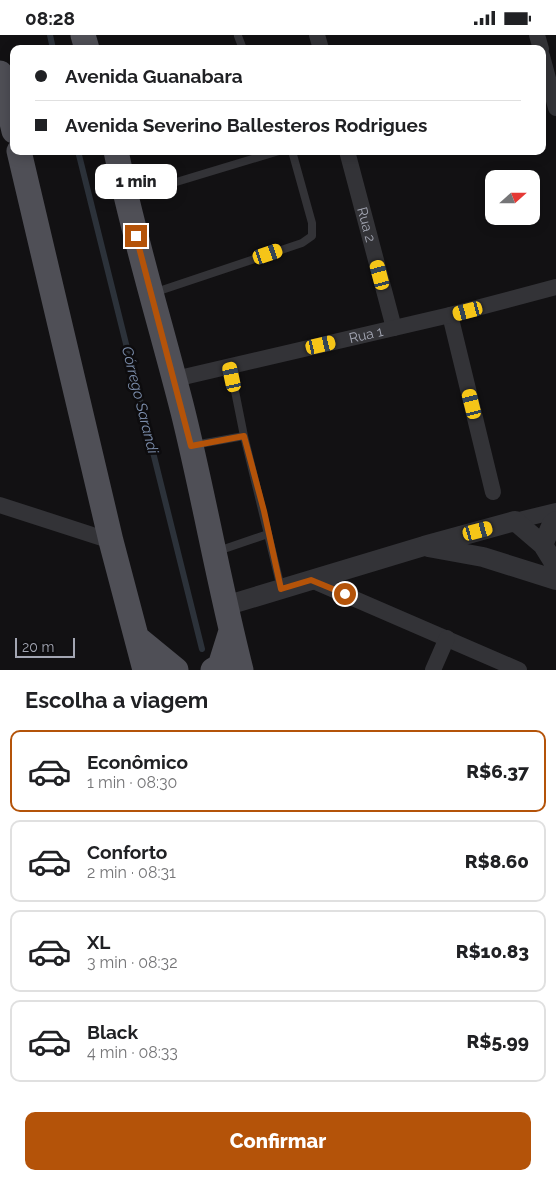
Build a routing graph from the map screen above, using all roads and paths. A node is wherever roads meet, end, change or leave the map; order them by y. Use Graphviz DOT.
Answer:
graph roads {
  1 [pos="546,71"];
  2 [pos="0,73"];
  3 [pos="556,108"];
  4 [pos="10,114"];
  5 [pos="19,155"];
  6 [pos="117,155"];
  7 [pos="266,155"];
  8 [pos="293,155"];
  9 [pos="349,155"];
  10 [pos="125,197"];
  11 [pos="556,287"];
  12 [pos="152,293"];
  13 [pos="450,315"];
  14 [pos="394,328"];
  15 [pos="230,366"];
  16 [pos="174,379"];
  17 [pos="244,436"];
  18 [pos="191,446"];
  19 [pos="493,492"];
  20 [pos="0,505"];
  21 [pos="556,511"];
  22 [pos="515,521"];
  23 [pos="556,521"];
  24 [pos="268,534"];
  25 [pos="111,541"];
  26 [pos="543,545"];
  27 [pos="424,546"];
  28 [pos="213,553"];
  29 [pos="556,566"];
  30 [pos="311,580"];
  31 [pos="556,580"];
  32 [pos="281,589"];
  33 [pos="225,606"];
  34 [pos="137,638"];
  35 [pos="447,638"];
  36 [pos="174,669"];
  37 [pos="225,669"];
  38 [pos="145,670"];
  39 [pos="433,670"];
  40 [pos="520,670"];
  1 -- 3 [label="street"];
  2 -- 4 [label="main road"];
  5 -- 25 [label="main road"];
  6 -- 10 [label="main road"];
  7 -- 10 [label="lane"];
  8 -- 12 [label="lane"];
  9 -- 14 [label="street, Rua 2"];
  10 -- 12 [label="main road"];
  11 -- 13 [label="street, Rua 1"];
  12 -- 16 [label="main road"];
  13 -- 14 [label="street, Rua 1"];
  13 -- 19 [label="street"];
  14 -- 15 [label="street, Rua 1"];
  15 -- 16 [label="street, Rua 1"];
  15 -- 17 [label="lane"];
  16 -- 18 [label="main road"];
  17 -- 18 [label="lane"];
  17 -- 24 [label="lane"];
  18 -- 28 [label="main road"];
  20 -- 25 [label="street"];
  21 -- 22 [label="street"];
  22 -- 26 [label="street"];
  22 -- 27 [label="street"];
  23 -- 26 [label="street"];
  24 -- 28 [label="lane"];
  24 -- 32 [label="lane"];
  25 -- 34 [label="main road"];
  26 -- 29 [label="street"];
  27 -- 30 [label="street"];
  27 -- 31 [label="street"];
  28 -- 33 [label="main road"];
  30 -- 32 [label="street"];
  30 -- 35 [label="street"];
  32 -- 33 [label="street"];
  33 -- 37 [label="main road"];
  34 -- 36 [label="main road"];
  34 -- 38 [label="main road"];
  35 -- 39 [label="street"];
  35 -- 40 [label="street"];
}
